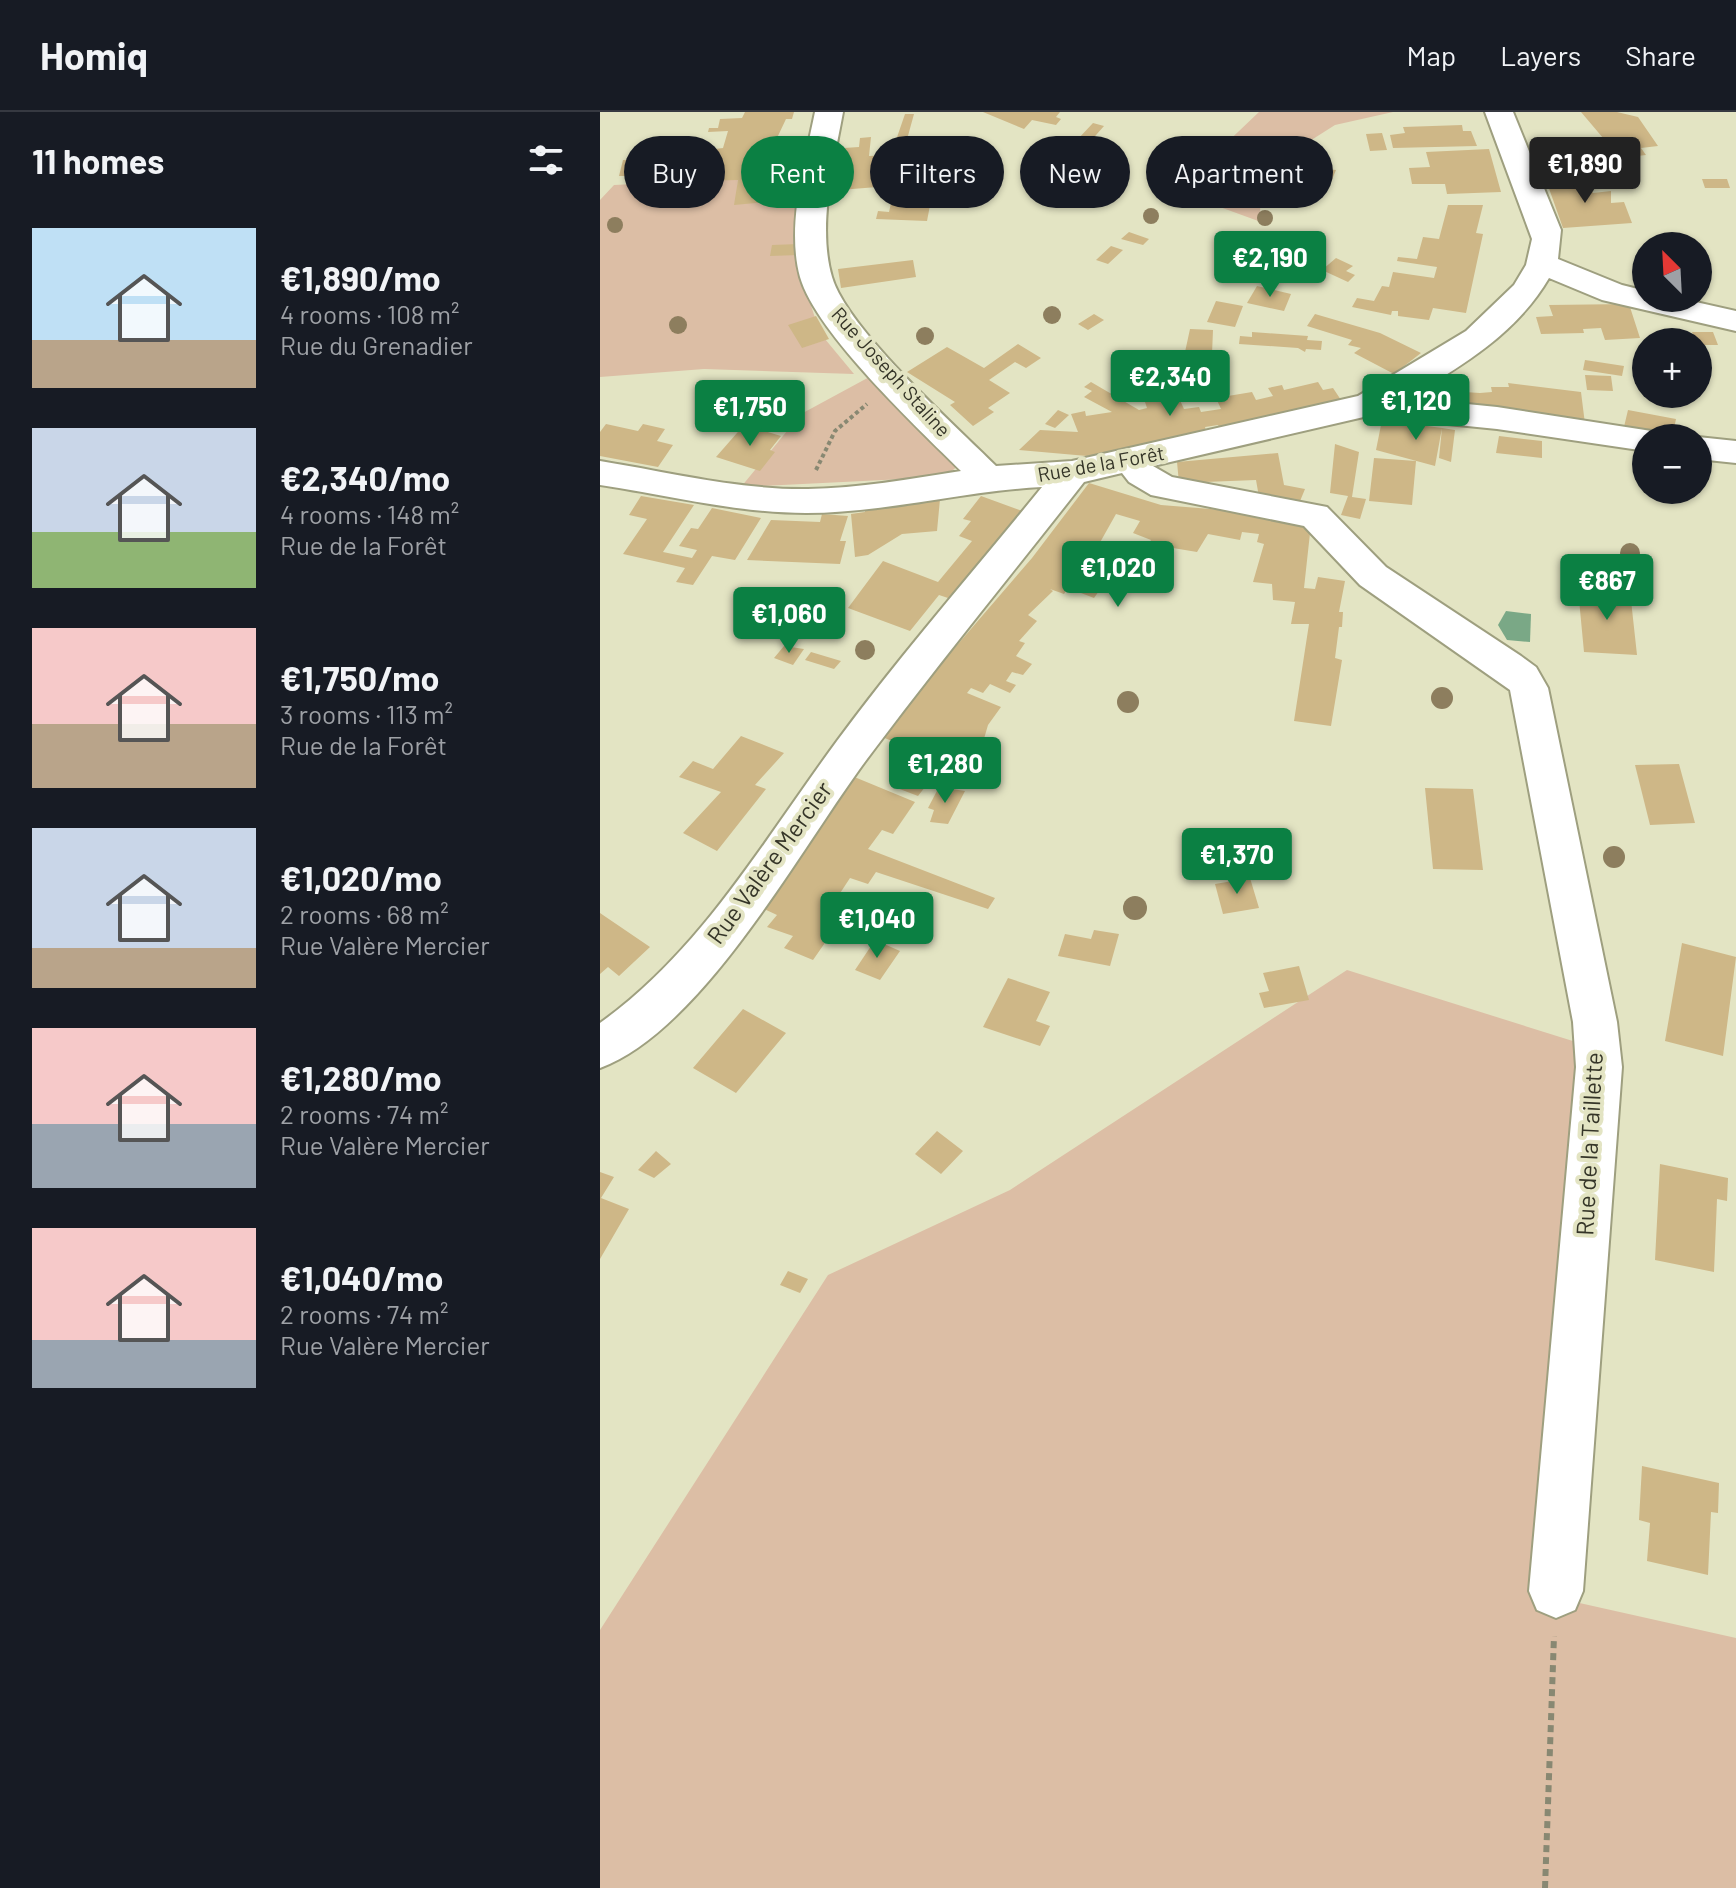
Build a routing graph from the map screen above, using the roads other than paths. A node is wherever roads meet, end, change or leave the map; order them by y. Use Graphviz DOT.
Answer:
graph roads {
  1 [pos="829,112"];
  2 [pos="1499,112"];
  3 [pos="1542,264"];
  4 [pos="1736,321"];
  5 [pos="1368,405"];
  6 [pos="1632,438"];
  7 [pos="1712,449"];
  8 [pos="1736,452"];
  9 [pos="1131,460"];
  10 [pos="600,473"];
  11 [pos="1072,473"];
  12 [pos="988,478"];
  13 [pos="600,1048"];
  14 [pos="1556,1591"];
  1 -- 12 [label="street, Rue Joseph Staline"];
  2 -- 3 [label="street"];
  3 -- 4 [label="street"];
  3 -- 5 [label="street"];
  5 -- 6 [label="street, Rue de la Forêt"];
  5 -- 9 [label="street, Rue de la Forêt"];
  7 -- 8 [label="street"];
  9 -- 11 [label="street, Rue de la Forêt"];
  9 -- 14 [label="street, Rue de la Taillette"];
  10 -- 12 [label="street, Rue de la Forêt"];
  11 -- 12 [label="street, Rue de la Forêt"];
  11 -- 13 [label="street, Rue Valère Mercier"];
}
